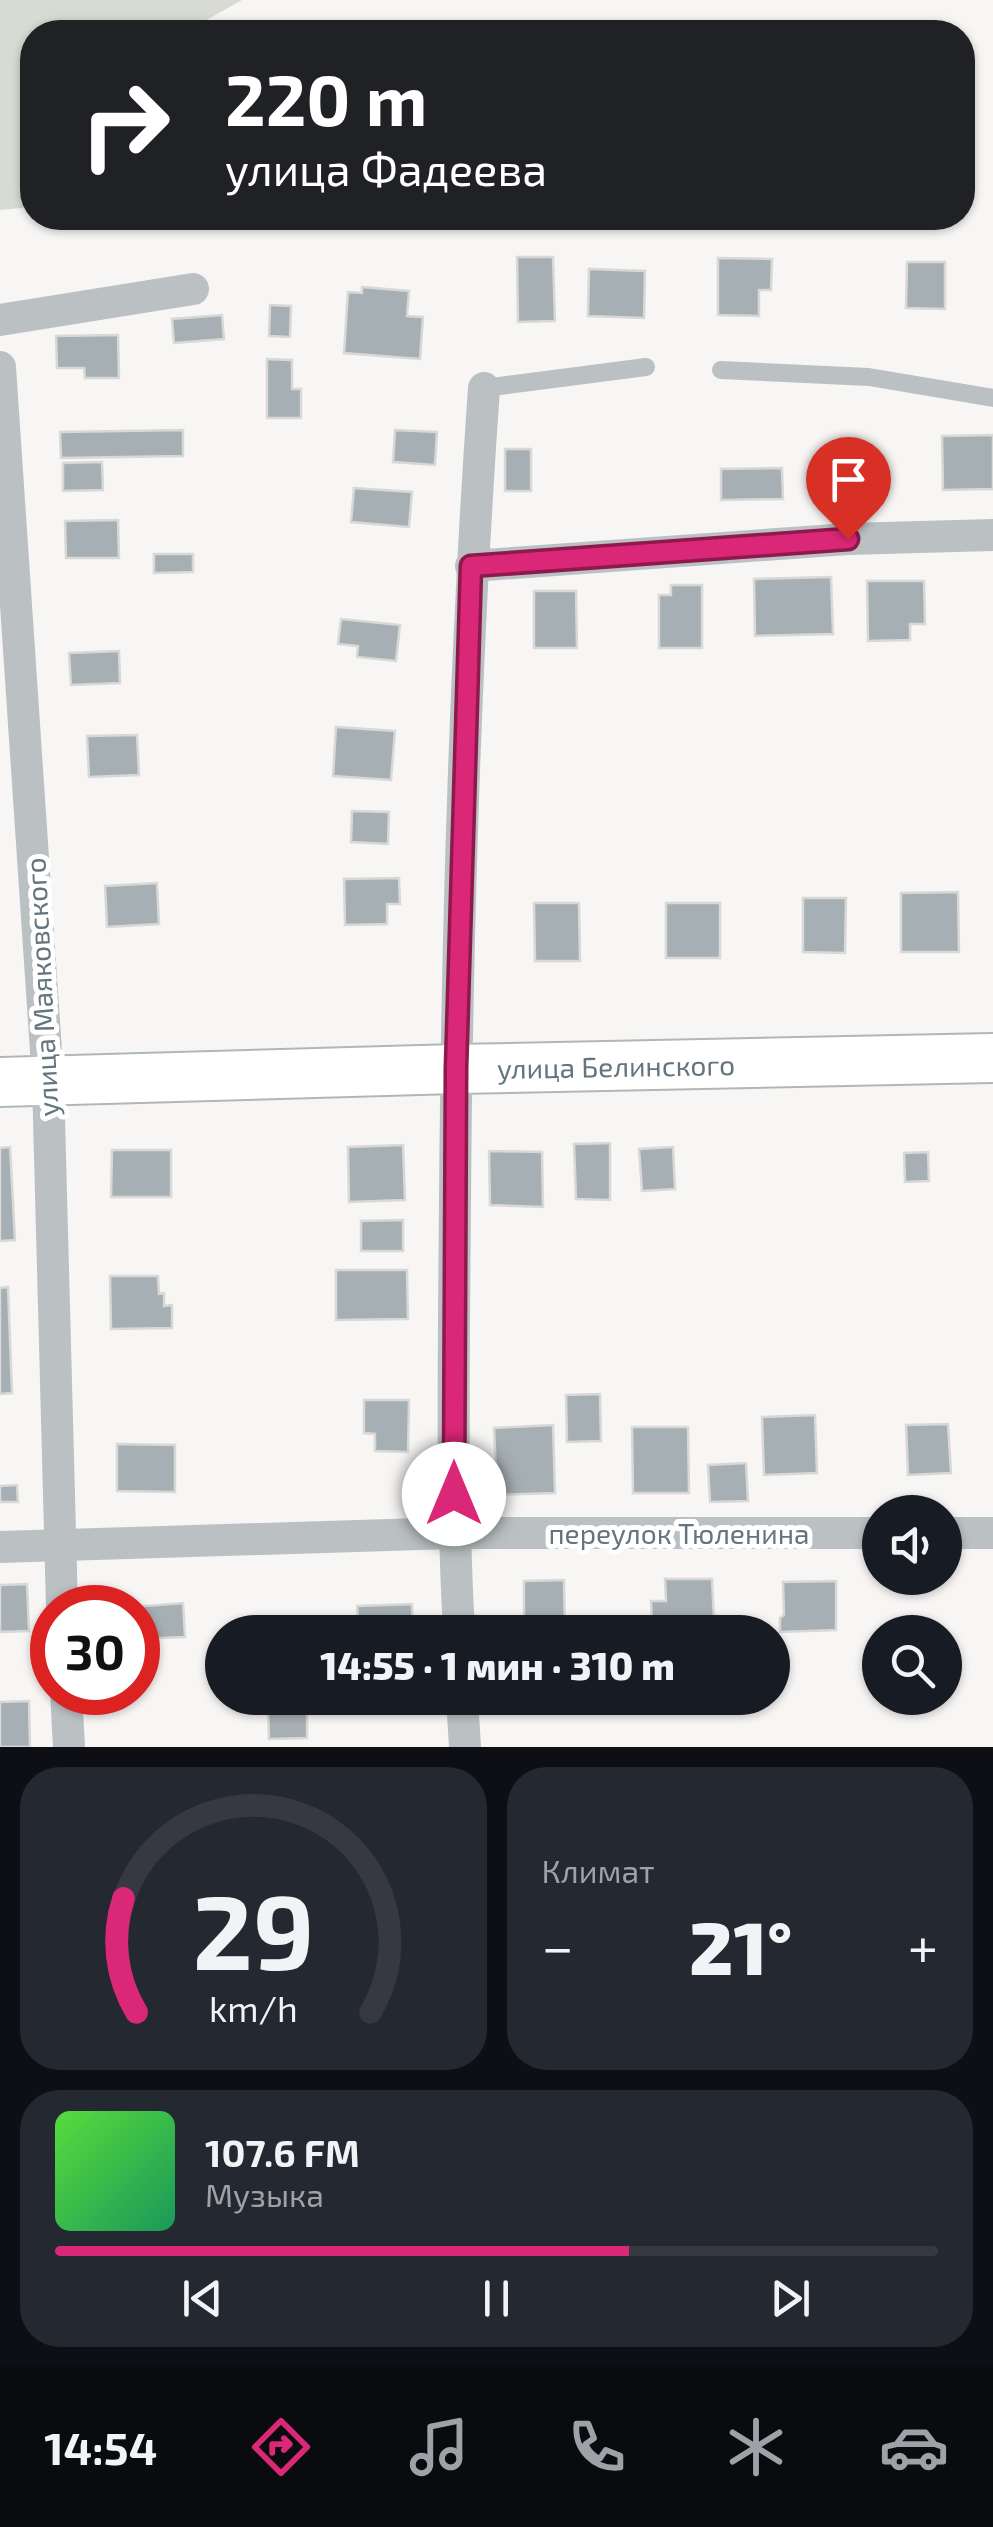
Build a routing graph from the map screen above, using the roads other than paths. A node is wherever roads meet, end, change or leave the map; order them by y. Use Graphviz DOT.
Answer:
graph roads {
  1 [pos="193,289"];
  2 [pos="0,320"];
  3 [pos="0,367"];
  4 [pos="646,367"];
  5 [pos="722,370"];
  6 [pos="484,388"];
  7 [pos="993,398"];
  8 [pos="993,535"];
  9 [pos="471,566"];
  10 [pos="12,722"];
  11 [pos="993,1058"];
  12 [pos="456,1068"];
  13 [pos="48,1080"];
  14 [pos="0,1082"];
  15 [pos="453,1532"];
  16 [pos="862,1533"];
  17 [pos="962,1533"];
  18 [pos="993,1533"];
  19 [pos="59,1545"];
  20 [pos="0,1548"];
  21 [pos="61,1585"];
  22 [pos="457,1615"];
  23 [pos="67,1715"];
  24 [pos="463,1715"];
  25 [pos="69,1747"];
  26 [pos="465,1747"];
  1 -- 2 [label="street"];
  3 -- 10 [label="street, улица Маяковского"];
  4 -- 6 [label="lane"];
  5 -- 7 [label="lane"];
  6 -- 9 [label="street"];
  8 -- 9 [label="street"];
  9 -- 12 [label="street"];
  10 -- 13 [label="street, улица Маяковского"];
  11 -- 12 [label="street, улица Белинского"];
  12 -- 13 [label="street, улица Белинского"];
  12 -- 15 [label="street"];
  13 -- 14 [label="street, улица Белинского"];
  13 -- 19 [label="street, улица Маяковского"];
  15 -- 16 [label="street, переулок Тюленина"];
  15 -- 19 [label="street, переулок Тюленина"];
  15 -- 22 [label="street"];
  17 -- 18 [label="street"];
  19 -- 20 [label="street, переулок Тюленина"];
  19 -- 21 [label="street, улица Маяковского"];
  23 -- 25 [label="street"];
  24 -- 26 [label="street"];
}
